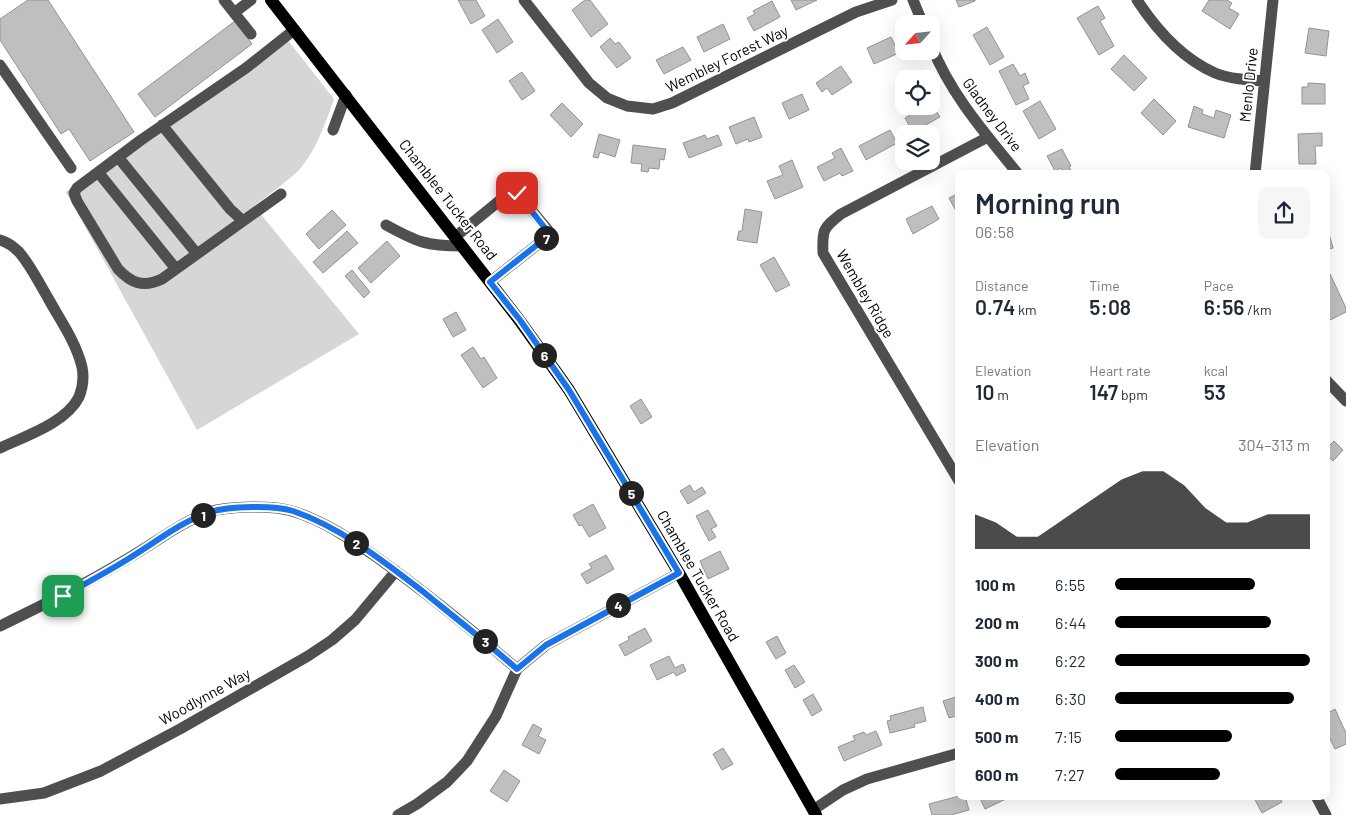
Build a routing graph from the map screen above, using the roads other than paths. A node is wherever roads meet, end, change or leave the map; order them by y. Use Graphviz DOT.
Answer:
graph roads {
  1 [pos="224,0"];
  2 [pos="251,0"];
  3 [pos="271,0"];
  4 [pos="524,0"];
  5 [pos="892,0"];
  6 [pos="913,0"];
  7 [pos="1137,0"];
  8 [pos="1273,0"];
  9 [pos="234,13"];
  10 [pos="919,15"];
  11 [pos="294,30"];
  12 [pos="251,34"];
  13 [pos="938,60"];
  14 [pos="0,65"];
  15 [pos="1264,82"];
  16 [pos="346,95"];
  17 [pos="162,125"];
  18 [pos="333,130"];
  19 [pos="988,137"];
  20 [pos="118,157"];
  21 [pos="71,168"];
  22 [pos="1015,170"];
  23 [pos="1256,170"];
  24 [pos="98,172"];
  25 [pos="281,194"];
  26 [pos="243,221"];
  27 [pos="386,225"];
  28 [pos="0,240"];
  29 [pos="459,241"];
  30 [pos="196,254"];
  31 [pos="176,269"];
  32 [pos="490,282"];
  33 [pos="1330,384"];
  34 [pos="1346,401"];
  35 [pos="0,448"];
  36 [pos="955,475"];
  37 [pos="396,571"];
  38 [pos="679,573"];
  39 [pos="0,626"];
  40 [pos="517,669"];
  41 [pos="955,754"];
  42 [pos="0,799"];
  43 [pos="1318,800"];
  44 [pos="815,812"];
  45 [pos="398,815"];
  46 [pos="1326,815"];
  1 -- 9 [label="street"];
  2 -- 9 [label="street"];
  3 -- 11 [label="main road, Chamblee Tucker Road"];
  4 -- 5 [label="street, Wembley Forest Way"];
  6 -- 10 [label="street"];
  7 -- 15 [label="street"];
  8 -- 15 [label="street, Menlo Drive"];
  9 -- 12 [label="street"];
  11 -- 16 [label="main road, Chamblee Tucker Road"];
  11 -- 17 [label="street"];
  13 -- 19 [label="street, Gladney Drive"];
  14 -- 21 [label="street"];
  15 -- 23 [label="street, Menlo Drive"];
  16 -- 18 [label="street"];
  16 -- 29 [label="main road, Chamblee Tucker Road"];
  17 -- 20 [label="street"];
  17 -- 26 [label="street"];
  19 -- 22 [label="street, Gladney Drive"];
  19 -- 36 [label="street, Wembley Ridge"];
  20 -- 24 [label="street"];
  20 -- 30 [label="street"];
  24 -- 31 [label="street"];
  24 -- 31 [label="street"];
  25 -- 26 [label="street"];
  26 -- 30 [label="street"];
  27 -- 29 [label="street"];
  28 -- 35 [label="street"];
  29 -- 32 [label="main road, Chamblee Tucker Road"];
  29 -- 32 [label="street"];
  30 -- 31 [label="street"];
  32 -- 38 [label="main road, Chamblee Tucker Road"];
  33 -- 34 [label="street"];
  37 -- 39 [label="street"];
  37 -- 40 [label="street"];
  37 -- 42 [label="street, Woodlynne Way"];
  38 -- 40 [label="street"];
  38 -- 44 [label="main road, Chamblee Tucker Road"];
  40 -- 45 [label="street"];
  41 -- 44 [label="street"];
  43 -- 46 [label="street"];
}
